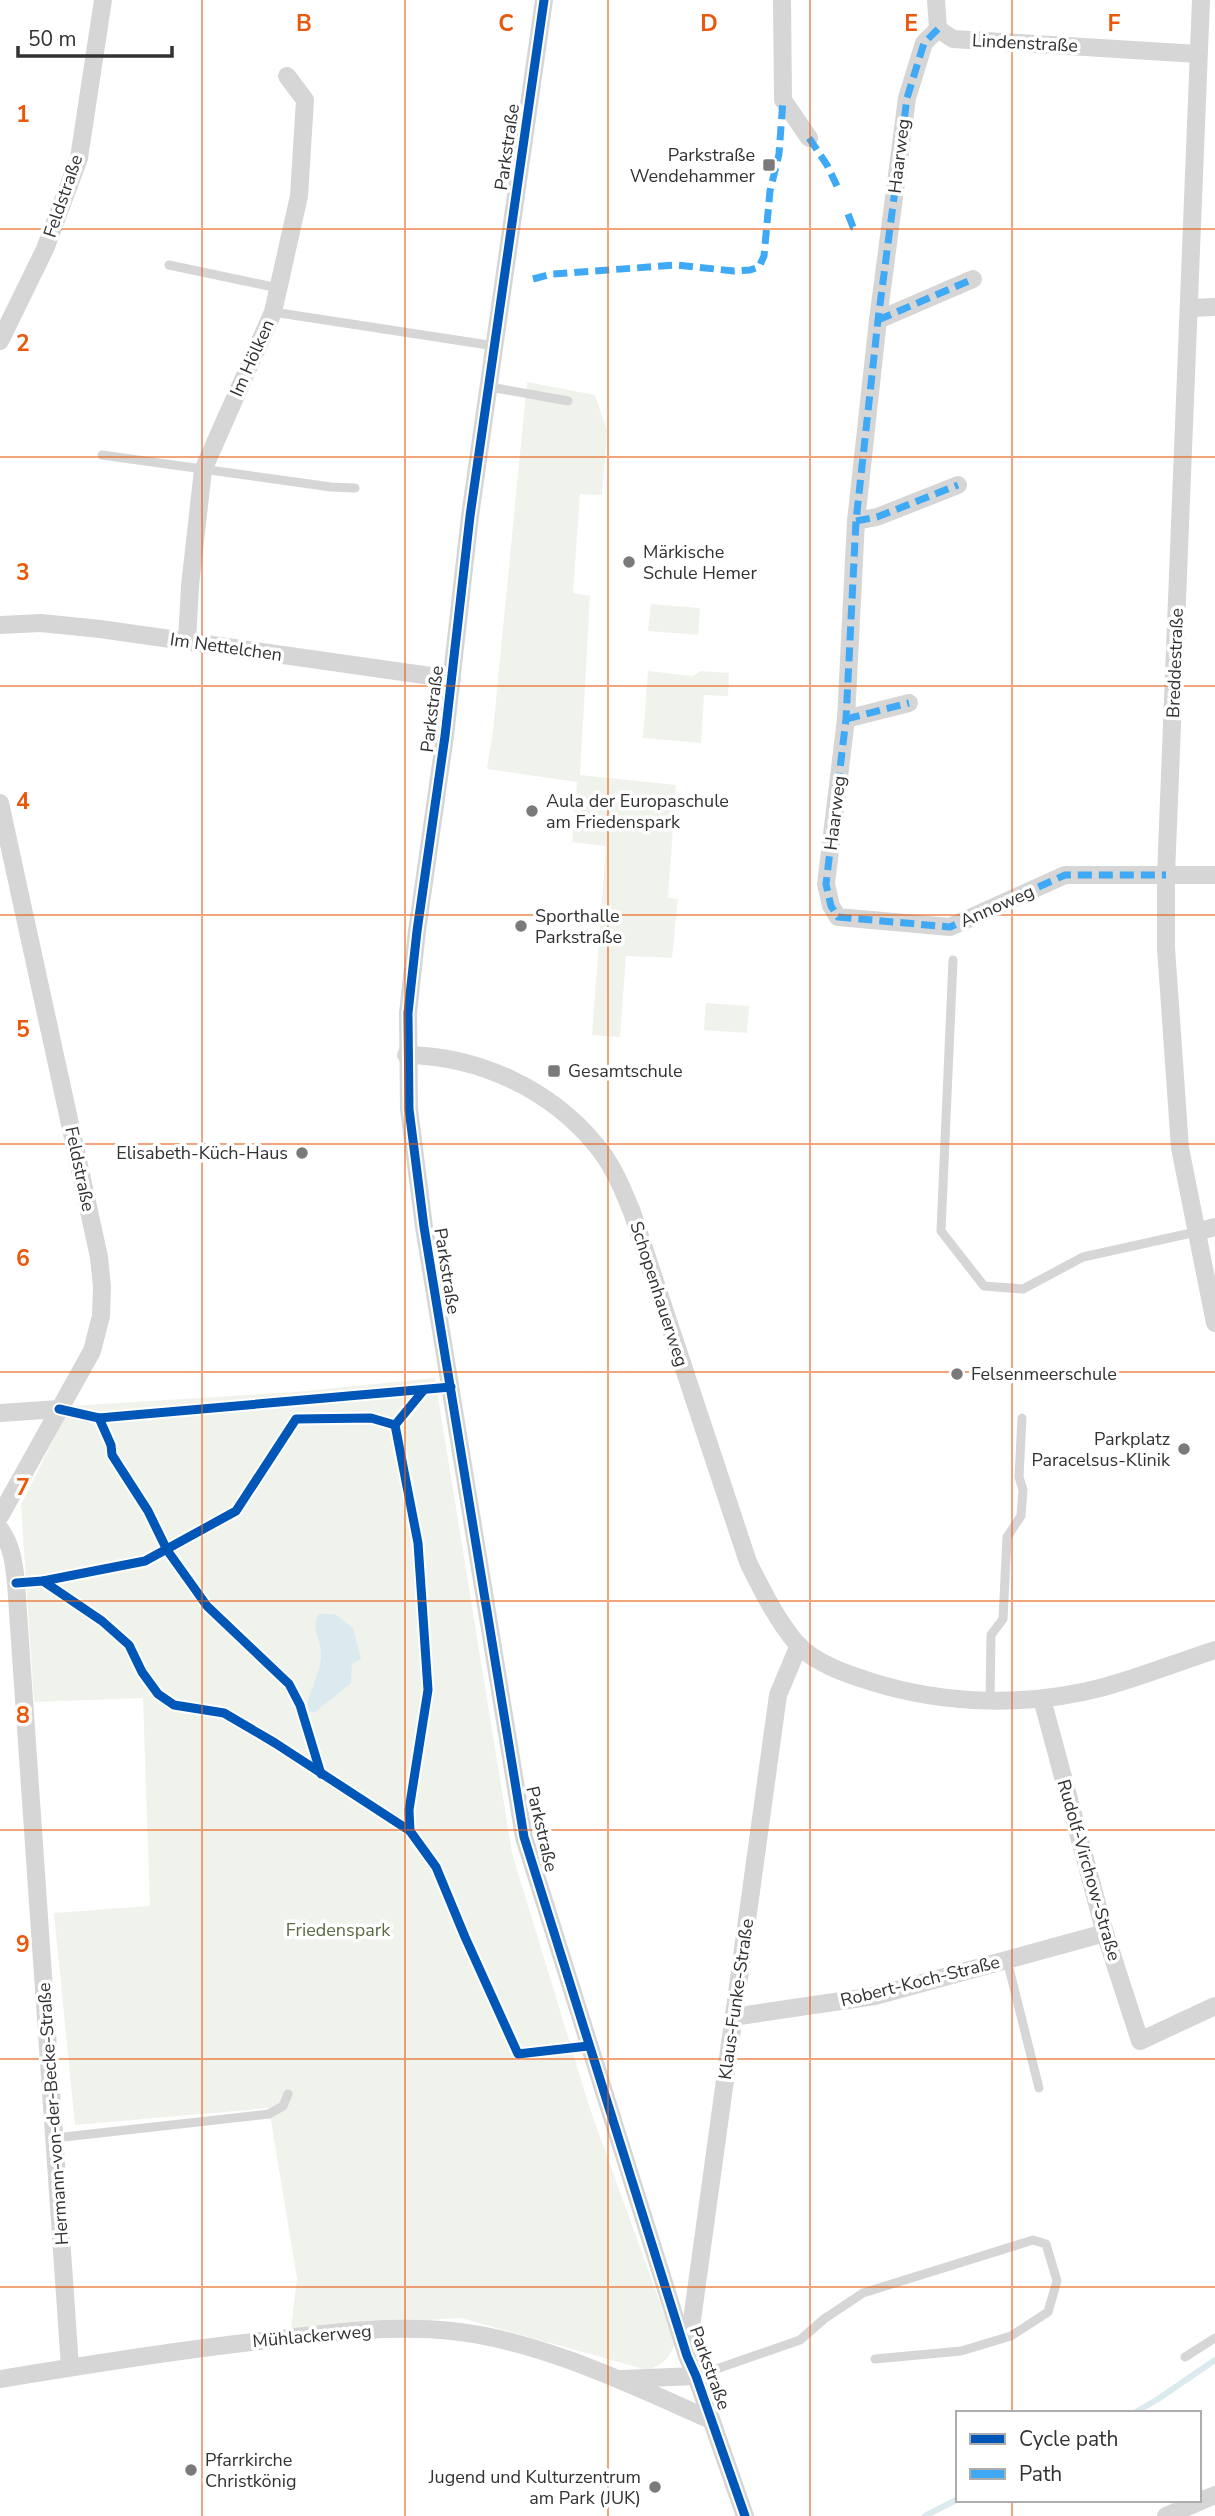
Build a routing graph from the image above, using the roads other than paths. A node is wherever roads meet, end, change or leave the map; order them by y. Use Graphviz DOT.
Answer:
graph roads {
  1 [pos="103,0"];
  2 [pos="544,0"];
  3 [pos="782,0"];
  4 [pos="936,0"];
  5 [pos="1201,0"];
  6 [pos="938,29"];
  7 [pos="1198,54"];
  8 [pos="288,76"];
  9 [pos="809,138"];
  10 [pos="169,265"];
  11 [pos="973,279"];
  12 [pos="278,288"];
  13 [pos="1215,307"];
  14 [pos="1189,308"];
  15 [pos="273,312"];
  16 [pos="878,320"];
  17 [pos="0,341"];
  18 [pos="495,346"];
  19 [pos="490,387"];
  20 [pos="568,401"];
  21 [pos="102,455"];
  22 [pos="203,470"];
  23 [pos="958,485"];
  24 [pos="355,488"];
  25 [pos="856,522"];
  26 [pos="0,625"];
  27 [pos="187,641"];
  28 [pos="452,679"];
  29 [pos="909,703"];
  30 [pos="846,719"];
  31 [pos="0,803"];
  32 [pos="1166,875"];
  33 [pos="1215,875"];
  34 [pos="831,906"];
  35 [pos="953,960"];
  36 [pos="406,1055"];
  37 [pos="1215,1227"];
  38 [pos="1196,1232"];
  39 [pos="1215,1323"];
  40 [pos="59,1409"];
  41 [pos="0,1413"];
  42 [pos="1022,1418"];
  43 [pos="0,1516"];
  44 [pos="0,1529"];
  45 [pos="799,1645"];
  46 [pos="1215,1650"];
  47 [pos="1042,1699"];
  48 [pos="990,1700"];
  49 [pos="1105,1933"];
  50 [pos="1007,1960"];
  51 [pos="1215,2006"];
  52 [pos="733,2017"];
  53 [pos="1039,2088"];
  54 [pos="288,2094"];
  55 [pos="55,2138"];
  56 [pos="1215,2338"];
  57 [pos="687,2356"];
  58 [pos="1185,2357"];
  59 [pos="875,2359"];
  60 [pos="71,2367"];
  61 [pos="696,2376"];
  62 [pos="0,2379"];
  63 [pos="619,2379"];
  64 [pos="712,2420"];
  65 [pos="1199,2502"];
  66 [pos="745,2516"];
  67 [pos="1166,2516"];
  1 -- 17 [label="street, Feldstraße"];
  2 -- 18 [label="street, Parkstraße"];
  3 -- 9 [label="street"];
  4 -- 6 [label="street"];
  5 -- 7 [label="street, Breddestraße"];
  6 -- 7 [label="street, Lindenstraße"];
  6 -- 16 [label="street, Haarweg"];
  7 -- 14 [label="street, Breddestraße"];
  8 -- 12 [label="street, Im Hölken"];
  10 -- 12 [label="lane"];
  11 -- 16 [label="street"];
  12 -- 15 [label="street, Im Hölken"];
  13 -- 14 [label="street"];
  14 -- 32 [label="street, Breddestraße"];
  15 -- 18 [label="lane"];
  15 -- 22 [label="street, Im Hölken"];
  16 -- 25 [label="street, Haarweg"];
  18 -- 19 [label="street, Parkstraße"];
  19 -- 20 [label="lane"];
  19 -- 28 [label="street, Parkstraße"];
  21 -- 22 [label="lane"];
  22 -- 24 [label="lane"];
  22 -- 27 [label="street, Im Hölken"];
  23 -- 25 [label="street"];
  25 -- 30 [label="street, Haarweg"];
  26 -- 27 [label="street, Im Nettelchen"];
  27 -- 28 [label="street, Im Nettelchen"];
  28 -- 36 [label="street, Parkstraße"];
  29 -- 30 [label="street"];
  30 -- 34 [label="street, Haarweg"];
  31 -- 40 [label="street, Feldstraße"];
  32 -- 33 [label="street"];
  32 -- 34 [label="street, Annoweg"];
  32 -- 38 [label="street, Breddestraße"];
  35 -- 38 [label="lane"];
  36 -- 45 [label="street, Schopenhauerweg"];
  36 -- 57 [label="street, Parkstraße"];
  37 -- 38 [label="street"];
  38 -- 39 [label="street, Breddestraße"];
  40 -- 41 [label="street"];
  40 -- 43 [label="street, Feldstraße"];
  42 -- 48 [label="lane"];
  44 -- 55 [label="street, Hermann-von-der-Becke-Straße"];
  45 -- 48 [label="street, Schopenhauerweg"];
  45 -- 52 [label="street, Klaus-Funke-Straße"];
  46 -- 47 [label="street, Schopenhauerweg"];
  47 -- 48 [label="street, Schopenhauerweg"];
  47 -- 49 [label="street, Rudolf-Virchow-Straße"];
  49 -- 50 [label="street, Robert-Koch-Straße"];
  49 -- 51 [label="street, Rudolf-Virchow-Straße"];
  50 -- 52 [label="street, Robert-Koch-Straße"];
  50 -- 53 [label="lane"];
  52 -- 57 [label="street, Klaus-Funke-Straße"];
  54 -- 55 [label="lane"];
  55 -- 60 [label="street, Hermann-von-der-Becke-Straße"];
  56 -- 58 [label="lane"];
  57 -- 61 [label="street, Parkstraße"];
  59 -- 61 [label="lane"];
  60 -- 62 [label="street, Mühlackerweg"];
  60 -- 63 [label="street, Mühlackerweg"];
  61 -- 63 [label="street, Mühlackerweg"];
  61 -- 64 [label="street, Parkstraße"];
  63 -- 64 [label="street, Mühlackerweg"];
  64 -- 66 [label="street, Parkstraße"];
  65 -- 67 [label="street"];
}
